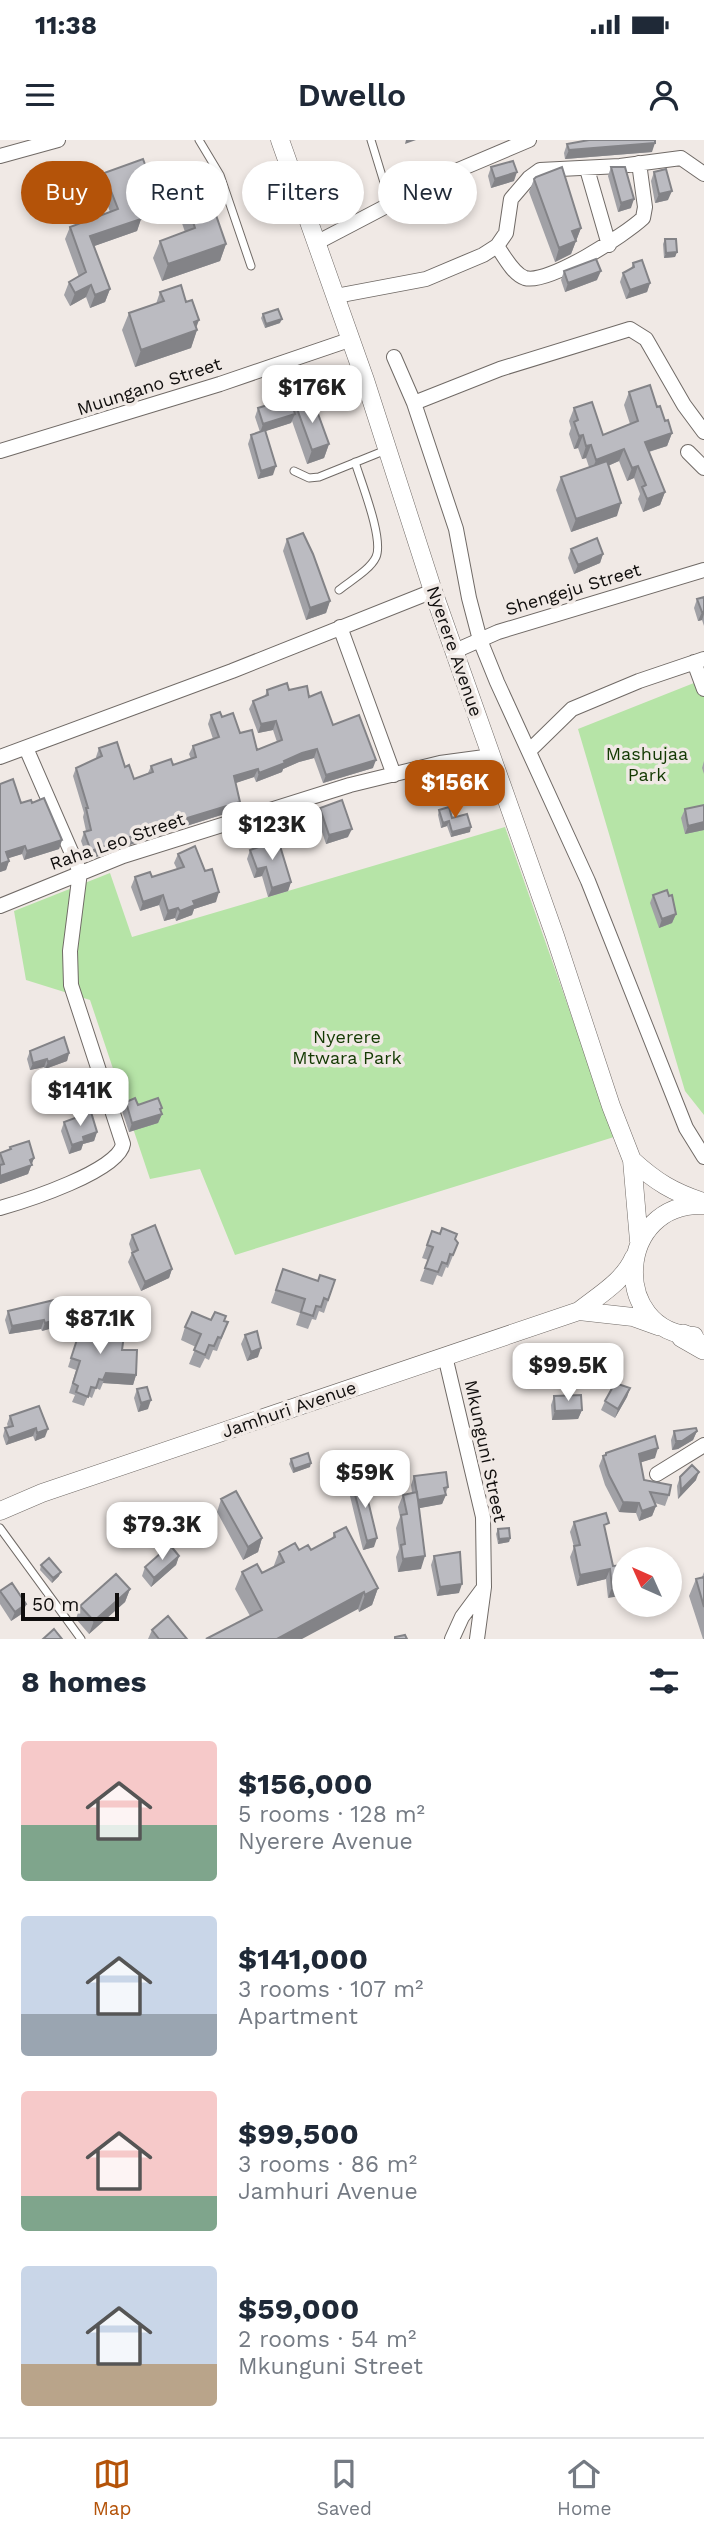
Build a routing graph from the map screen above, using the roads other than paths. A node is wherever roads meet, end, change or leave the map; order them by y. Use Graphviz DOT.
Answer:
graph roads {
  1 [pos="58,140"];
  2 [pos="199,140"];
  3 [pos="280,140"];
  4 [pos="371,140"];
  5 [pos="529,140"];
  6 [pos="0,156"];
  7 [pos="378,163"];
  8 [pos="477,163"];
  9 [pos="639,163"];
  10 [pos="587,169"];
  11 [pos="704,174"];
  12 [pos="378,209"];
  13 [pos="316,243"];
  14 [pos="608,245"];
  15 [pos="497,246"];
  16 [pos="251,266"];
  17 [pos="336,296"];
  18 [pos="349,340"];
  19 [pos="394,357"];
  20 [pos="414,403"];
  21 [pos="704,432"];
  22 [pos="387,450"];
  23 [pos="0,451"];
  24 [pos="688,452"];
  25 [pos="355,462"];
  26 [pos="704,468"];
  27 [pos="294,471"];
  28 [pos="704,570"];
  29 [pos="339,590"];
  30 [pos="433,591"];
  31 [pos="340,627"];
  32 [pos="480,640"];
  33 [pos="455,651"];
  34 [pos="699,660"];
  35 [pos="704,689"];
  36 [pos="26,748"];
  37 [pos="529,751"];
  38 [pos="492,756"];
  39 [pos="0,757"];
  40 [pos="394,775"];
  41 [pos="80,872"];
  42 [pos="0,905"];
  43 [pos="704,1157"];
  44 [pos="632,1160"];
  45 [pos="704,1204"];
  46 [pos="0,1208"];
  47 [pos="637,1249"];
  48 [pos="579,1311"];
  49 [pos="684,1334"];
  50 [pos="704,1348"];
  51 [pos="445,1356"];
  52 [pos="704,1444"];
  53 [pos="657,1474"];
  54 [pos="0,1511"];
  55 [pos="0,1528"];
  56 [pos="484,1587"];
  57 [pos="81,1639"];
  58 [pos="452,1639"];
  59 [pos="477,1639"];
  1 -- 6 [label="street"];
  2 -- 16 [label="lane"];
  3 -- 13 [label="street, Nyerere Avenue"];
  4 -- 7 [label="lane"];
  5 -- 8 [label="street"];
  9 -- 10 [label="street"];
  9 -- 11 [label="street"];
  9 -- 14 [label="street"];
  10 -- 14 [label="street"];
  10 -- 15 [label="street"];
  12 -- 13 [label="street"];
  13 -- 17 [label="street, Nyerere Avenue"];
  14 -- 15 [label="street"];
  15 -- 17 [label="street"];
  17 -- 18 [label="street, Nyerere Avenue"];
  18 -- 22 [label="street, Nyerere Avenue"];
  18 -- 23 [label="street, Muungano Street"];
  19 -- 20 [label="street"];
  20 -- 21 [label="street"];
  20 -- 32 [label="street"];
  22 -- 25 [label="lane"];
  22 -- 30 [label="street, Nyerere Avenue"];
  24 -- 26 [label="street"];
  25 -- 27 [label="lane"];
  25 -- 29 [label="lane"];
  28 -- 32 [label="street, Shengeju Street"];
  30 -- 31 [label="street"];
  30 -- 33 [label="street, Nyerere Avenue"];
  31 -- 36 [label="street"];
  31 -- 40 [label="street"];
  32 -- 33 [label="street, Shengeju Street"];
  32 -- 37 [label="street"];
  33 -- 38 [label="street, Nyerere Avenue"];
  34 -- 35 [label="street"];
  34 -- 37 [label="street"];
  36 -- 39 [label="street"];
  36 -- 41 [label="street"];
  37 -- 43 [label="street"];
  38 -- 40 [label="street, Raha Leo Street"];
  38 -- 44 [label="street, Nyerere Avenue"];
  40 -- 41 [label="street, Raha Leo Street"];
  41 -- 42 [label="street, Raha Leo Street"];
  41 -- 46 [label="street"];
  44 -- 45 [label="street"];
  44 -- 47 [label="street"];
  45 -- 47 [label="street"];
  47 -- 48 [label="street"];
  47 -- 49 [label="street"];
  48 -- 49 [label="street"];
  48 -- 51 [label="street, Jamhuri Avenue"];
  49 -- 50 [label="highway"];
  51 -- 54 [label="street, Jamhuri Avenue"];
  51 -- 56 [label="street, Mkunguni Street"];
  52 -- 53 [label="street"];
  55 -- 57 [label="lane"];
  56 -- 58 [label="street"];
  56 -- 59 [label="street, Mkunguni Street"];
}
